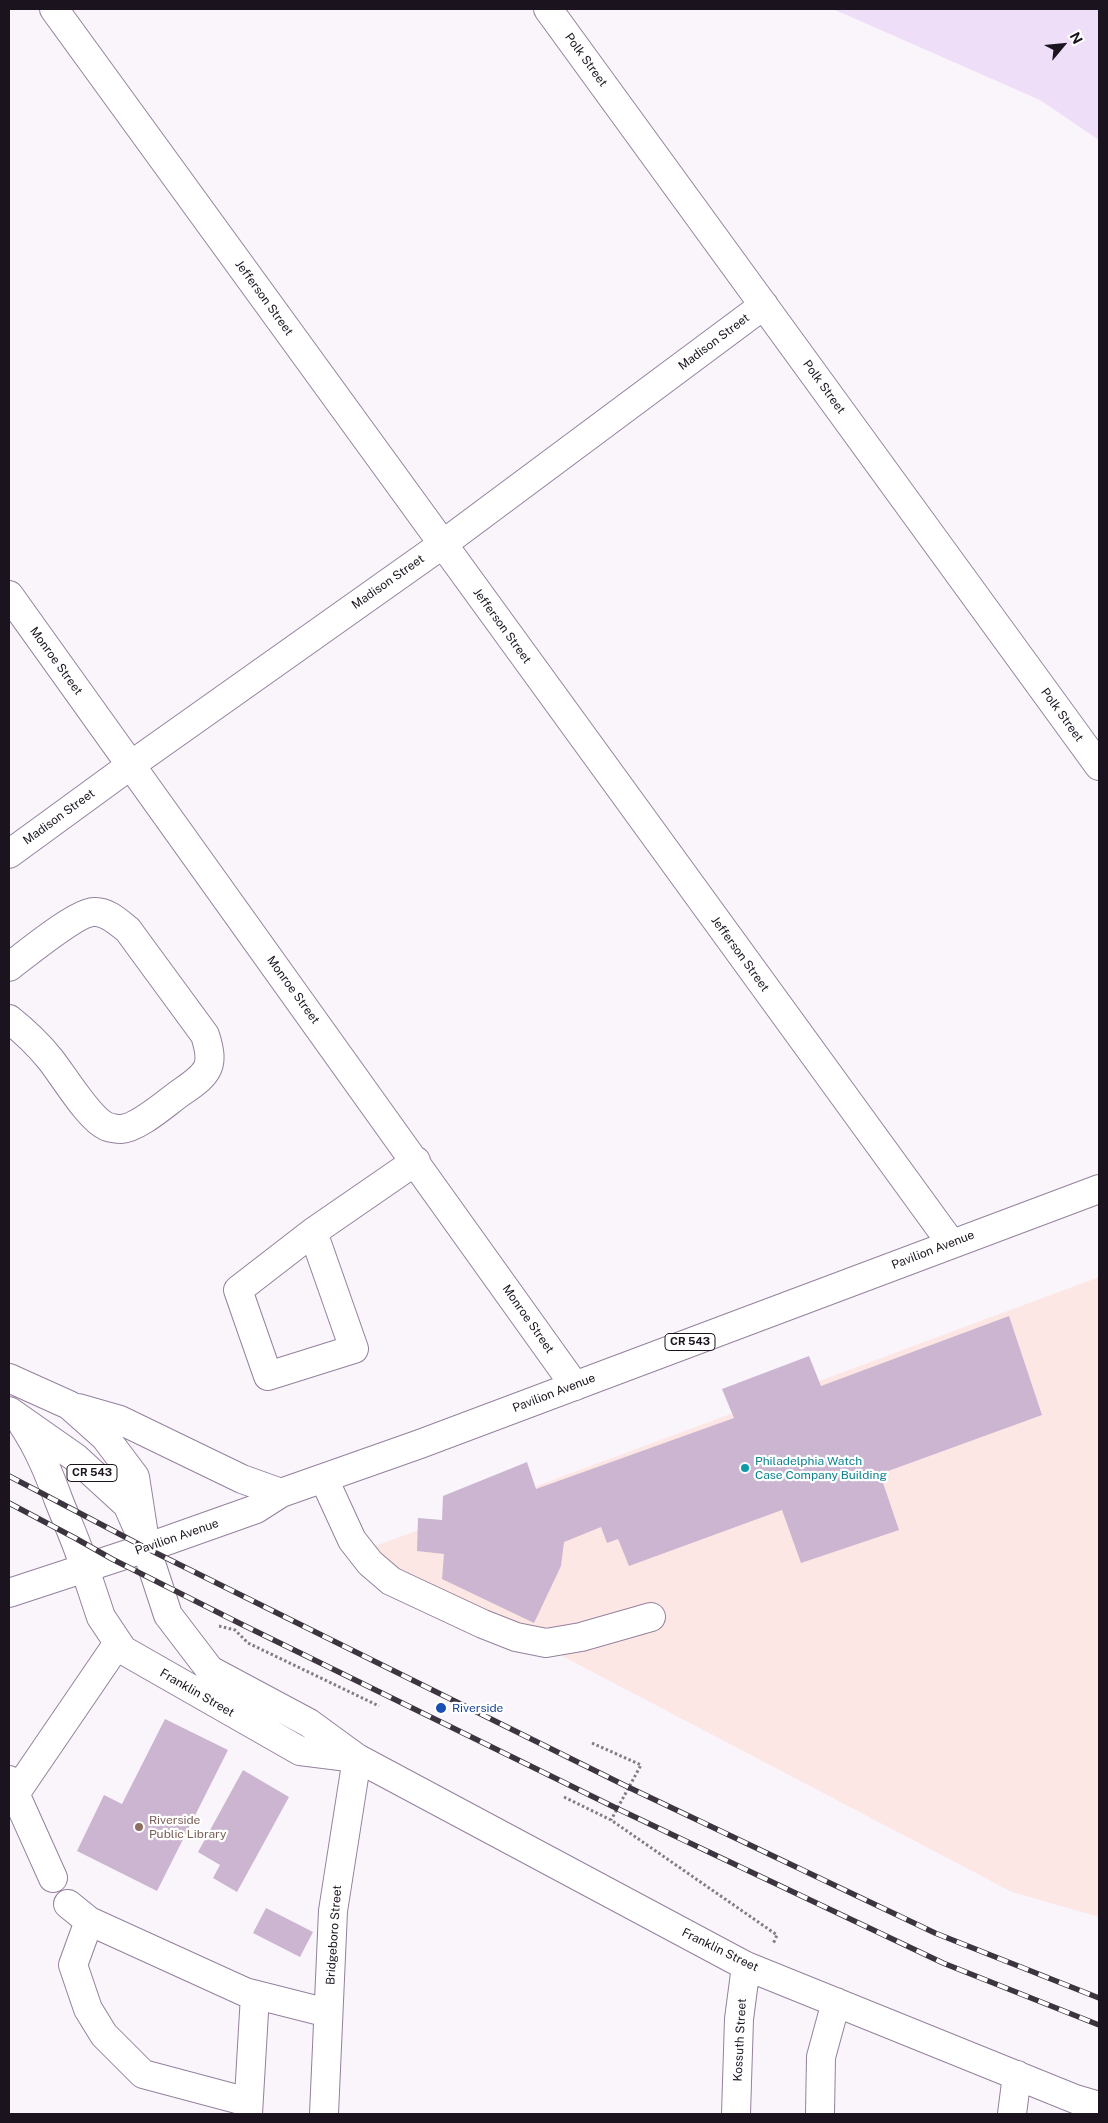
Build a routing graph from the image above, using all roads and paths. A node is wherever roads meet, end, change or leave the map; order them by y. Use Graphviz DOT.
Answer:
graph roads {
  1 [pos="54,9"];
  2 [pos="548,9"];
  3 [pos="764,305"];
  4 [pos="443,544"];
  5 [pos="9,595"];
  6 [pos="131,765"];
  7 [pos="1099,766"];
  8 [pos="9,854"];
  9 [pos="9,966"];
  10 [pos="9,1019"];
  11 [pos="416,1161"];
  12 [pos="1099,1189"];
  13 [pos="313,1232"];
  14 [pos="951,1244"];
  15 [pos="9,1378"];
  16 [pos="575,1386"];
  17 [pos="70,1405"];
  18 [pos="12,1413"];
  19 [pos="324,1479"];
  20 [pos="281,1493"];
  21 [pos="146,1548"];
  22 [pos="86,1569"];
  23 [pos="9,1594"];
  24 [pos="651,1617"];
  25 [pos="219,1626"];
  26 [pos="118,1642"];
  27 [pos="378,1706"];
  28 [pos="592,1743"];
  29 [pos="357,1758"];
  30 [pos="12,1787"];
  31 [pos="564,1797"];
  32 [pos="611,1820"];
  33 [pos="53,1878"];
  34 [pos="68,1904"];
  35 [pos="89,1921"];
  36 [pos="753,1969"];
  37 [pos="254,1995"];
  38 [pos="836,2002"];
  39 [pos="328,2013"];
  40 [pos="1017,2076"];
  41 [pos="1099,2106"];
  42 [pos="248,2108"];
  43 [pos="324,2114"];
  44 [pos="736,2114"];
  45 [pos="820,2114"];
  46 [pos="1012,2114"];
  1 -- 4 [label="street, Jefferson Street"];
  2 -- 3 [label="street, Polk Street"];
  3 -- 4 [label="street, Madison Street"];
  3 -- 7 [label="street, Polk Street"];
  4 -- 6 [label="street, Madison Street"];
  4 -- 14 [label="street, Jefferson Street"];
  5 -- 6 [label="street, Monroe Street"];
  6 -- 8 [label="street, Madison Street"];
  6 -- 11 [label="street, Monroe Street"];
  9 -- 10 [label="street"];
  11 -- 13 [label="street"];
  11 -- 16 [label="street, Monroe Street"];
  12 -- 14 [label="street, Pavilion Avenue / CR 543"];
  13 -- 13 [label="street"];
  14 -- 16 [label="street, Pavilion Avenue / CR 543"];
  15 -- 17 [label="street, CR 543"];
  16 -- 19 [label="street, Pavilion Avenue / CR 543"];
  17 -- 20 [label="street"];
  17 -- 21 [label="street, CR 543"];
  18 -- 21 [label="street, CR 543"];
  18 -- 22 [label="street, Franklin Street"];
  19 -- 20 [label="street, Pavilion Avenue / CR 543"];
  19 -- 24 [label="street"];
  20 -- 21 [label="street, Pavilion Avenue / CR 543"];
  21 -- 22 [label="street, Pavilion Avenue"];
  21 -- 29 [label="street, Franklin Street"];
  22 -- 23 [label="street, Pavilion Avenue"];
  22 -- 26 [label="street, Franklin Street"];
  25 -- 27 [label="path"];
  26 -- 29 [label="street, Franklin Street"];
  26 -- 30 [label="street"];
  28 -- 32 [label="path"];
  29 -- 36 [label="street, Franklin Street"];
  29 -- 39 [label="street, Bridgeboro Street"];
  30 -- 33 [label="street"];
  31 -- 32 [label="path"];
  32 -- 36 [label="path"];
  34 -- 35 [label="street"];
  35 -- 37 [label="street"];
  35 -- 42 [label="street"];
  36 -- 38 [label="street, Franklin Street"];
  36 -- 44 [label="street, Kossuth Street"];
  37 -- 39 [label="street"];
  37 -- 42 [label="street"];
  38 -- 40 [label="street, Franklin Street"];
  38 -- 45 [label="street"];
  39 -- 43 [label="street, Bridgeboro Street"];
  40 -- 41 [label="street, Franklin Street"];
  40 -- 46 [label="street"];
}
